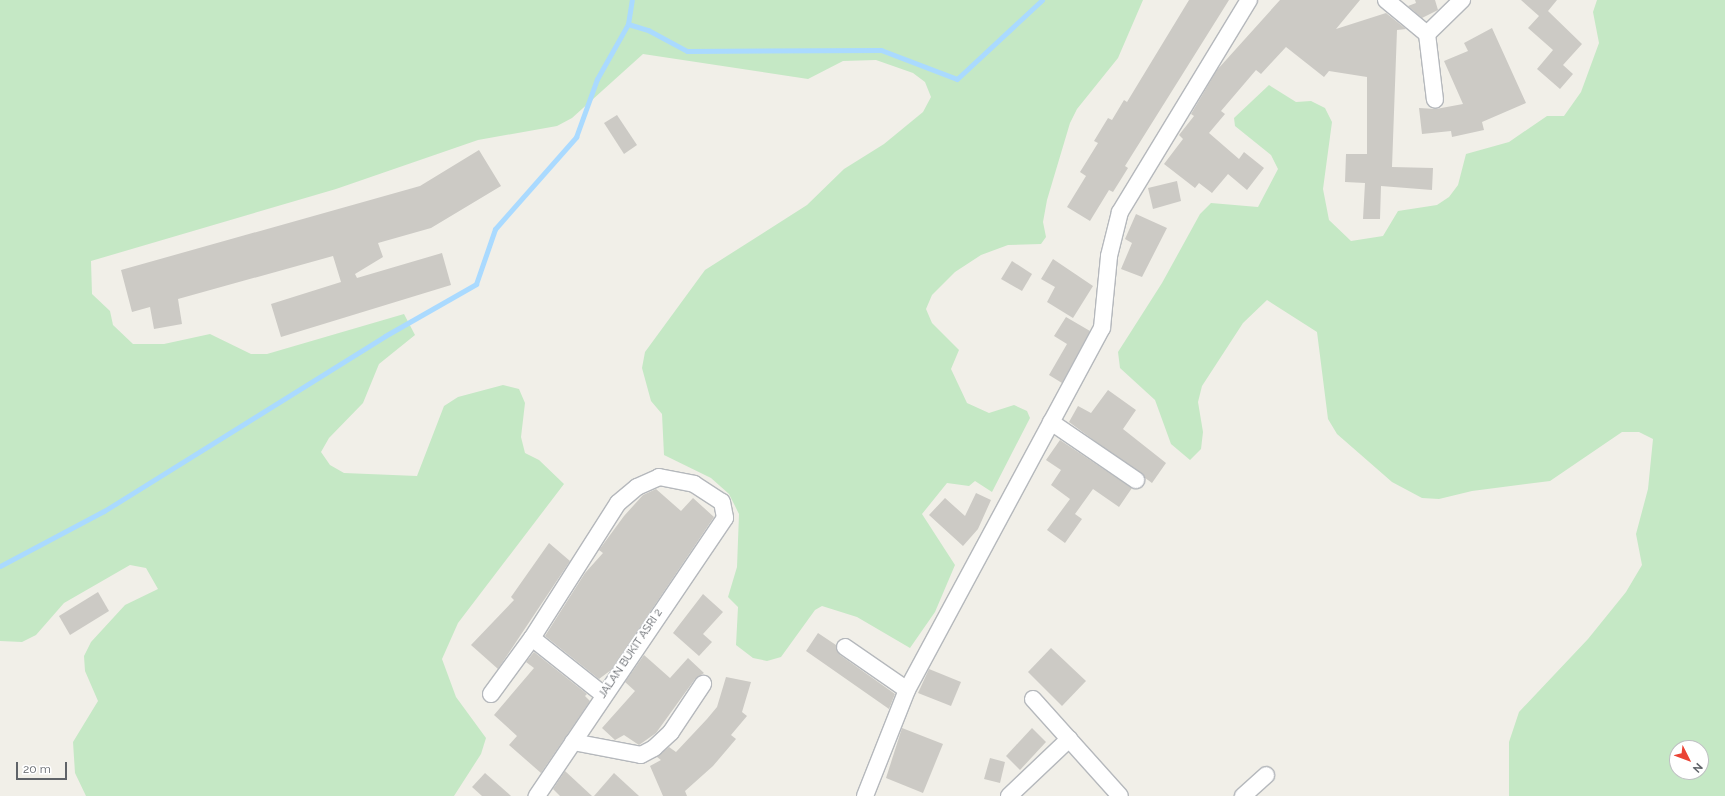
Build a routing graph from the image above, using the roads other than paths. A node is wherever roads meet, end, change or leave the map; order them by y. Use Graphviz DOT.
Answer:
graph roads {
  1 [pos="1250,0"];
  2 [pos="1386,0"];
  3 [pos="1462,0"];
  4 [pos="1427,34"];
  5 [pos="1435,100"];
  6 [pos="1051,422"];
  7 [pos="1136,480"];
  8 [pos="532,638"];
  9 [pos="845,647"];
  10 [pos="703,684"];
  11 [pos="907,690"];
  12 [pos="491,694"];
  13 [pos="604,695"];
  14 [pos="1033,699"];
  15 [pos="1069,739"];
  16 [pos="573,742"];
  17 [pos="1266,775"];
  18 [pos="538,796"];
  19 [pos="865,796"];
  20 [pos="1009,796"];
  21 [pos="1120,796"];
  22 [pos="1243,796"];
  1 -- 6 [label="street"];
  2 -- 4 [label="street"];
  3 -- 4 [label="street"];
  4 -- 5 [label="street"];
  6 -- 7 [label="street"];
  6 -- 11 [label="street"];
  8 -- 12 [label="street"];
  8 -- 13 [label="street"];
  8 -- 13 [label="street, JALAN BUKIT ASRI 2"];
  9 -- 11 [label="street"];
  10 -- 16 [label="street"];
  11 -- 19 [label="street"];
  13 -- 16 [label="street, JALAN BUKIT ASRI 2"];
  14 -- 15 [label="street"];
  15 -- 20 [label="street"];
  15 -- 21 [label="street"];
  16 -- 18 [label="street, JALAN BUKIT ASRI 2"];
  17 -- 22 [label="street"];
}
